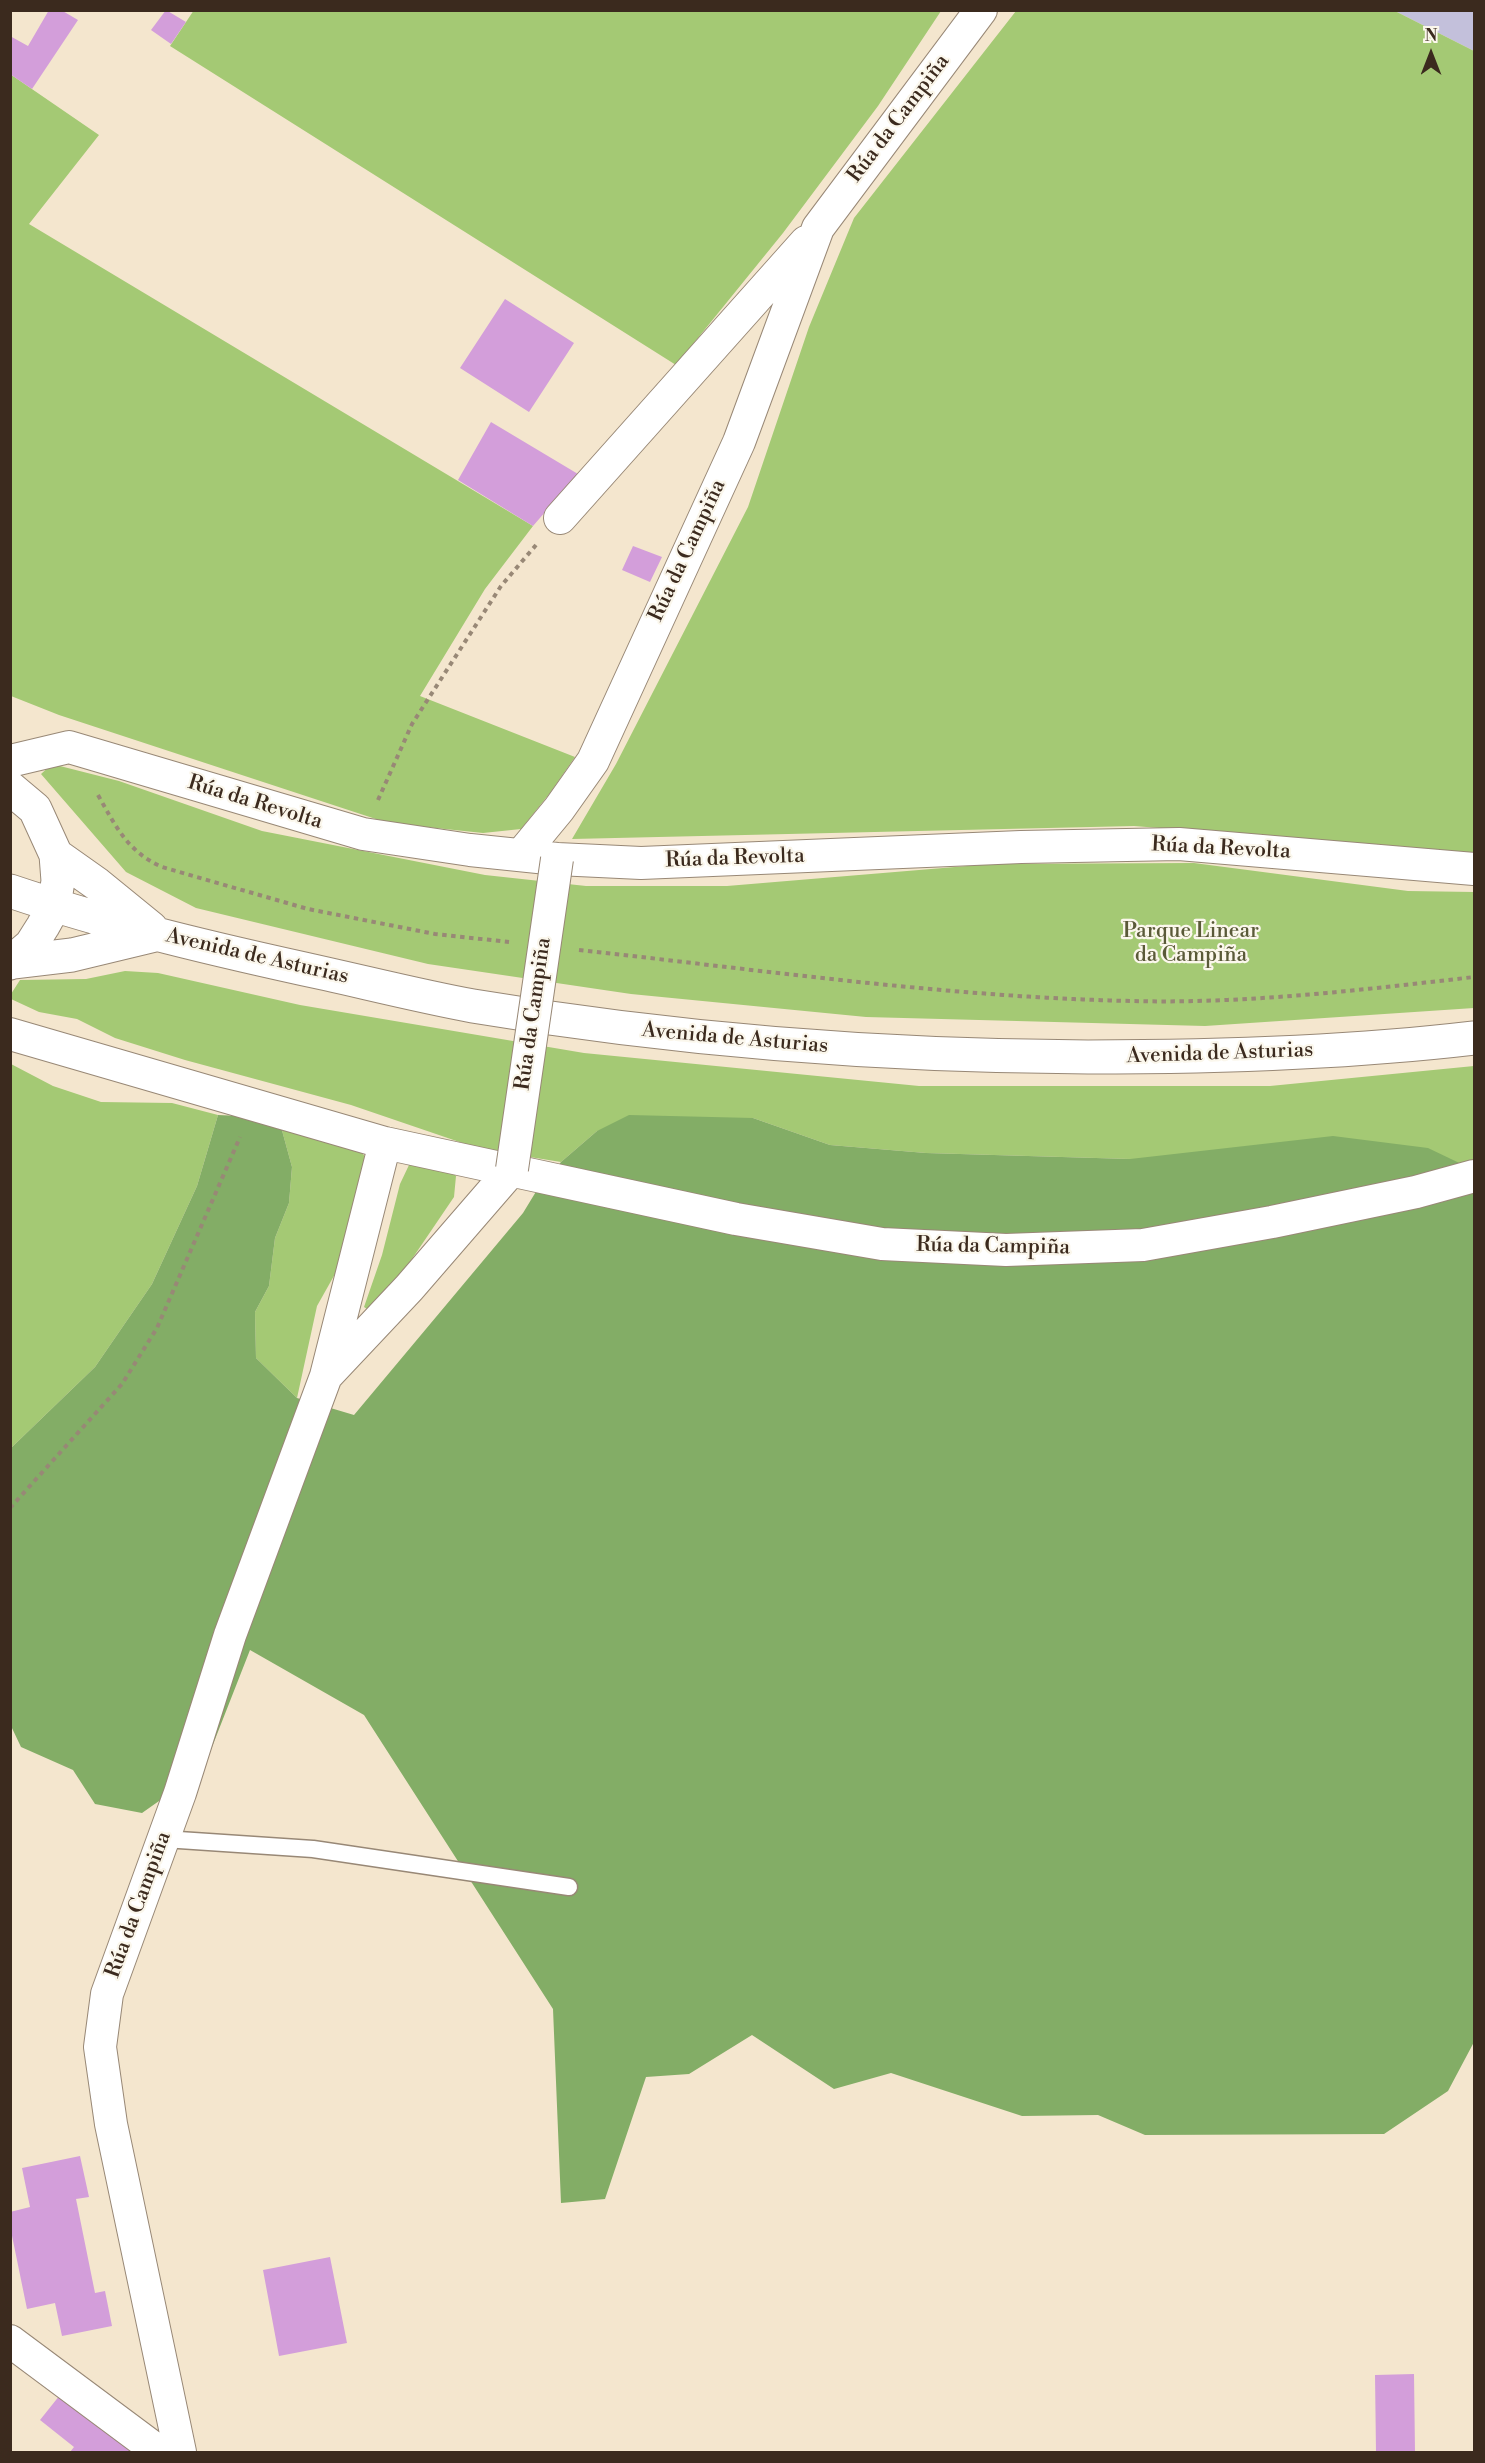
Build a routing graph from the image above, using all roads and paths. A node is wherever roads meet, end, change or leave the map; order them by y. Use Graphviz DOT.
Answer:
graph roads {
  1 [pos="981,10"];
  2 [pos="818,228"];
  3 [pos="560,518"];
  4 [pos="90,753"];
  5 [pos="10,761"];
  6 [pos="10,788"];
  7 [pos="363,834"];
  8 [pos="56,855"];
  9 [pos="520,855"];
  10 [pos="557,859"];
  11 [pos="1474,869"];
  12 [pos="10,891"];
  13 [pos="54,906"];
  14 [pos="159,934"];
  15 [pos="517,943"];
  16 [pos="575,950"];
  17 [pos="12,963"];
  18 [pos="1474,977"];
  19 [pos="10,1034"];
  20 [pos="1474,1038"];
  21 [pos="254,1105"];
  22 [pos="386,1143"];
  23 [pos="512,1169"];
  24 [pos="1474,1176"];
  25 [pos="326,1376"];
  26 [pos="10,1508"];
  27 [pos="164,1839"];
  28 [pos="569,1887"];
  29 [pos="10,2341"];
  30 [pos="159,2452"];
  31 [pos="180,2452"];
  1 -- 2 [label="street, Rúa da Campiña"];
  2 -- 3 [label="street, Rúa da Campiña"];
  2 -- 9 [label="street, Rúa da Campiña"];
  3 -- 7 [label="path"];
  4 -- 5 [label="street, Rúa da Revolta"];
  4 -- 7 [label="street, Rúa da Revolta"];
  4 -- 15 [label="path"];
  6 -- 8 [label="main road"];
  7 -- 9 [label="street, Rúa da Revolta"];
  8 -- 13 [label="main road"];
  8 -- 14 [label="main road"];
  9 -- 10 [label="street, Rúa da Revolta"];
  10 -- 11 [label="street, Rúa da Revolta"];
  10 -- 23 [label="street, Rúa da Campiña, bridge"];
  12 -- 13 [label="main road, Avenida de Asturias"];
  13 -- 14 [label="main road, Avenida de Asturias"];
  13 -- 17 [label="main road"];
  14 -- 17 [label="main road"];
  14 -- 20 [label="main road, Avenida de Asturias"];
  16 -- 18 [label="path"];
  19 -- 21 [label="street"];
  21 -- 22 [label="street"];
  21 -- 26 [label="path"];
  22 -- 23 [label="street"];
  22 -- 25 [label="street, Rúa da Campiña"];
  23 -- 24 [label="street, Rúa da Campiña"];
  23 -- 25 [label="street, Rúa da Campiña"];
  25 -- 27 [label="street, Rúa da Campiña"];
  27 -- 28 [label="lane"];
  27 -- 31 [label="street, Rúa da Campiña"];
  29 -- 30 [label="street"];
}
